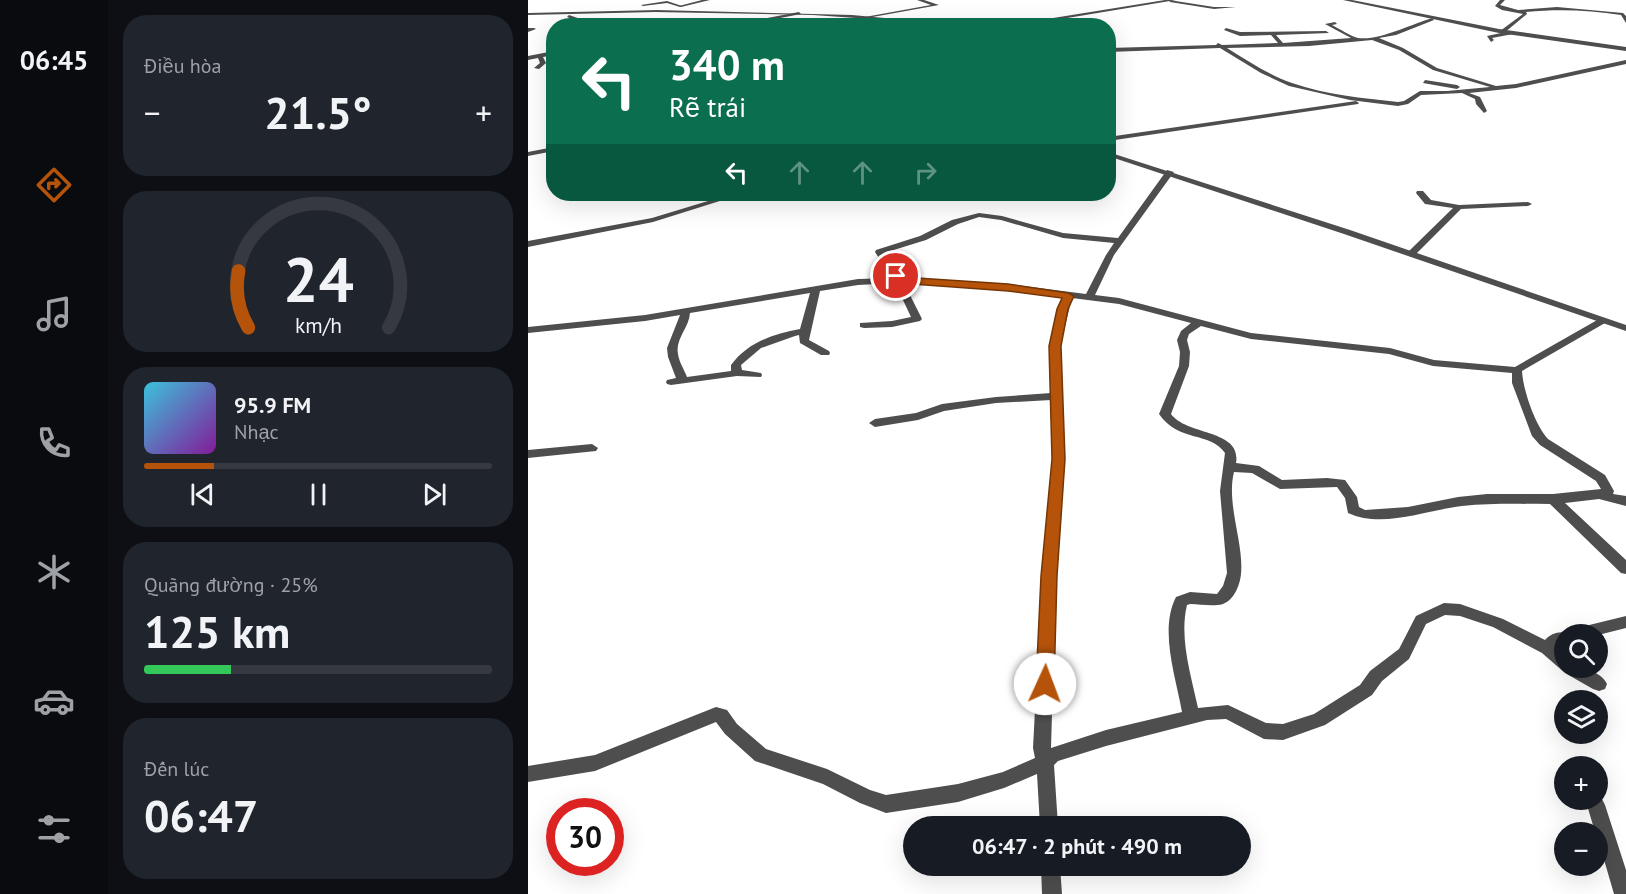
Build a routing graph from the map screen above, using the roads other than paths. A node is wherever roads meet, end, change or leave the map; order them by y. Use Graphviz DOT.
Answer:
graph roads {
  1 [pos="653,0"];
  2 [pos="708,0"];
  3 [pos="919,0"];
  4 [pos="1143,0"];
  5 [pos="1345,0"];
  6 [pos="1503,0"];
  7 [pos="1172,1"];
  8 [pos="1148,4"];
  9 [pos="591,6"];
  10 [pos="1234,7"];
  11 [pos="1626,7"];
  12 [pos="681,8"];
  13 [pos="632,9"];
  14 [pos="1522,11"];
  15 [pos="572,13"];
  16 [pos="587,13"];
  17 [pos="799,13"];
  18 [pos="528,14"];
  19 [pos="1623,14"];
  20 [pos="841,16"];
  21 [pos="867,17"];
  22 [pos="575,18"];
  23 [pos="675,18"];
  24 [pos="771,18"];
  25 [pos="844,18"];
  26 [pos="878,18"];
  27 [pos="1058,18"];
  28 [pos="1432,19"];
  29 [pos="1626,22"];
  30 [pos="1335,23"];
  31 [pos="1226,29"];
  32 [pos="1502,32"];
  33 [pos="1272,33"];
  34 [pos="1326,33"];
  35 [pos="1512,33"];
  36 [pos="1372,38"];
  37 [pos="1357,39"];
  38 [pos="1491,40"];
  39 [pos="1281,44"];
  40 [pos="1218,45"];
  41 [pos="1626,49"];
  42 [pos="1116,50"];
  43 [pos="546,55"];
  44 [pos="540,56"];
  45 [pos="528,58"];
  46 [pos="1626,62"];
  47 [pos="537,68"];
  48 [pos="1425,82"];
  49 [pos="1500,88"];
  50 [pos="1482,90"];
  51 [pos="1461,92"];
  52 [pos="1363,100"];
  53 [pos="1484,111"];
  54 [pos="1116,138"];
  55 [pos="546,150"];
  56 [pos="528,154"];
  57 [pos="1116,156"];
  58 [pos="1170,172"];
  59 [pos="1420,193"];
  60 [pos="715,201"];
  61 [pos="1528,204"];
  62 [pos="1459,207"];
  63 [pos="1120,241"];
  64 [pos="528,244"];
  65 [pos="1411,254"];
  66 [pos="898,280"];
  67 [pos="815,290"];
  68 [pos="1068,296"];
  69 [pos="1089,298"];
  70 [pos="685,312"];
  71 [pos="1602,321"];
  72 [pos="1198,323"];
  73 [pos="864,325"];
  74 [pos="1626,328"];
  75 [pos="532,330"];
  76 [pos="804,331"];
  77 [pos="528,342"];
  78 [pos="825,353"];
  79 [pos="1517,370"];
  80 [pos="737,373"];
  81 [pos="757,375"];
  82 [pos="1056,396"];
  83 [pos="875,423"];
  84 [pos="592,448"];
  85 [pos="528,454"];
  86 [pos="1229,467"];
  87 [pos="1599,495"];
  88 [pos="1553,499"];
  89 [pos="1626,501"];
  90 [pos="1626,569"];
  91 [pos="1626,622"];
  92 [pos="1608,626"];
  93 [pos="1554,640"];
  94 [pos="1547,648"];
  95 [pos="1554,654"];
  96 [pos="1588,678"];
  97 [pos="1599,684"];
  98 [pos="1191,717"];
  99 [pos="1045,762"];
  100 [pos="528,774"];
  101 [pos="1598,810"];
  102 [pos="1048,816"];
  103 [pos="1051,876"];
  104 [pos="1052,894"];
  105 [pos="1624,894"];
  1 -- 13 [label="street"];
  2 -- 12 [label="street"];
  3 -- 21 [label="street"];
  4 -- 8 [label="street"];
  5 -- 28 [label="street"];
  6 -- 14 [label="street"];
  7 -- 8 [label="street"];
  7 -- 10 [label="street"];
  8 -- 27 [label="street"];
  9 -- 16 [label="street"];
  11 -- 19 [label="street"];
  12 -- 13 [label="street"];
  12 -- 13 [label="street"];
  12 -- 17 [label="street"];
  12 -- 23 [label="street"];
  13 -- 16 [label="street"];
  14 -- 19 [label="street"];
  14 -- 32 [label="street"];
  15 -- 16 [label="street"];
  15 -- 18 [label="street"];
  15 -- 22 [label="street"];
  17 -- 20 [label="street"];
  17 -- 24 [label="street"];
  19 -- 29 [label="street"];
  20 -- 21 [label="street"];
  20 -- 25 [label="street"];
  21 -- 26 [label="street"];
  28 -- 32 [label="street"];
  28 -- 36 [label="street"];
  30 -- 37 [label="street"];
  31 -- 33 [label="street"];
  32 -- 35 [label="street"];
  33 -- 34 [label="street"];
  33 -- 39 [label="street"];
  35 -- 38 [label="street"];
  35 -- 41 [label="street"];
  36 -- 37 [label="street"];
  36 -- 49 [label="street"];
  37 -- 39 [label="street"];
  39 -- 40 [label="street"];
  40 -- 42 [label="street"];
  40 -- 52 [label="street"];
  43 -- 44 [label="street"];
  44 -- 45 [label="street"];
  44 -- 47 [label="street"];
  46 -- 49 [label="street"];
  48 -- 50 [label="street"];
  49 -- 50 [label="street"];
  50 -- 51 [label="street"];
  51 -- 52 [label="street"];
  51 -- 53 [label="street"];
  52 -- 54 [label="street"];
  55 -- 56 [label="street"];
  57 -- 58 [label="street"];
  58 -- 63 [label="street"];
  58 -- 65 [label="street"];
  59 -- 62 [label="street"];
  60 -- 64 [label="street"];
  61 -- 62 [label="street"];
  62 -- 65 [label="street"];
  63 -- 66 [label="street"];
  63 -- 69 [label="street"];
  65 -- 71 [label="street"];
  66 -- 67 [label="street"];
  66 -- 68 [label="street"];
  66 -- 73 [label="street"];
  67 -- 70 [label="street"];
  67 -- 76 [label="street"];
  68 -- 69 [label="street"];
  68 -- 82 [label="street"];
  69 -- 72 [label="street"];
  70 -- 75 [label="street"];
  70 -- 80 [label="street"];
  71 -- 74 [label="street"];
  71 -- 79 [label="street"];
  72 -- 79 [label="street"];
  72 -- 86 [label="street"];
  75 -- 77 [label="street"];
  76 -- 78 [label="street"];
  76 -- 80 [label="street"];
  79 -- 87 [label="street"];
  80 -- 81 [label="street"];
  82 -- 83 [label="street"];
  82 -- 99 [label="street"];
  84 -- 85 [label="street"];
  86 -- 88 [label="street"];
  86 -- 98 [label="street"];
  87 -- 88 [label="street"];
  87 -- 89 [label="street"];
  88 -- 90 [label="street"];
  91 -- 92 [label="street"];
  93 -- 94 [label="street"];
  94 -- 95 [label="street"];
  94 -- 98 [label="street"];
  96 -- 97 [label="street"];
  98 -- 99 [label="street"];
  99 -- 100 [label="street"];
  99 -- 102 [label="street"];
  101 -- 105 [label="street"];
  103 -- 104 [label="street"];
}
